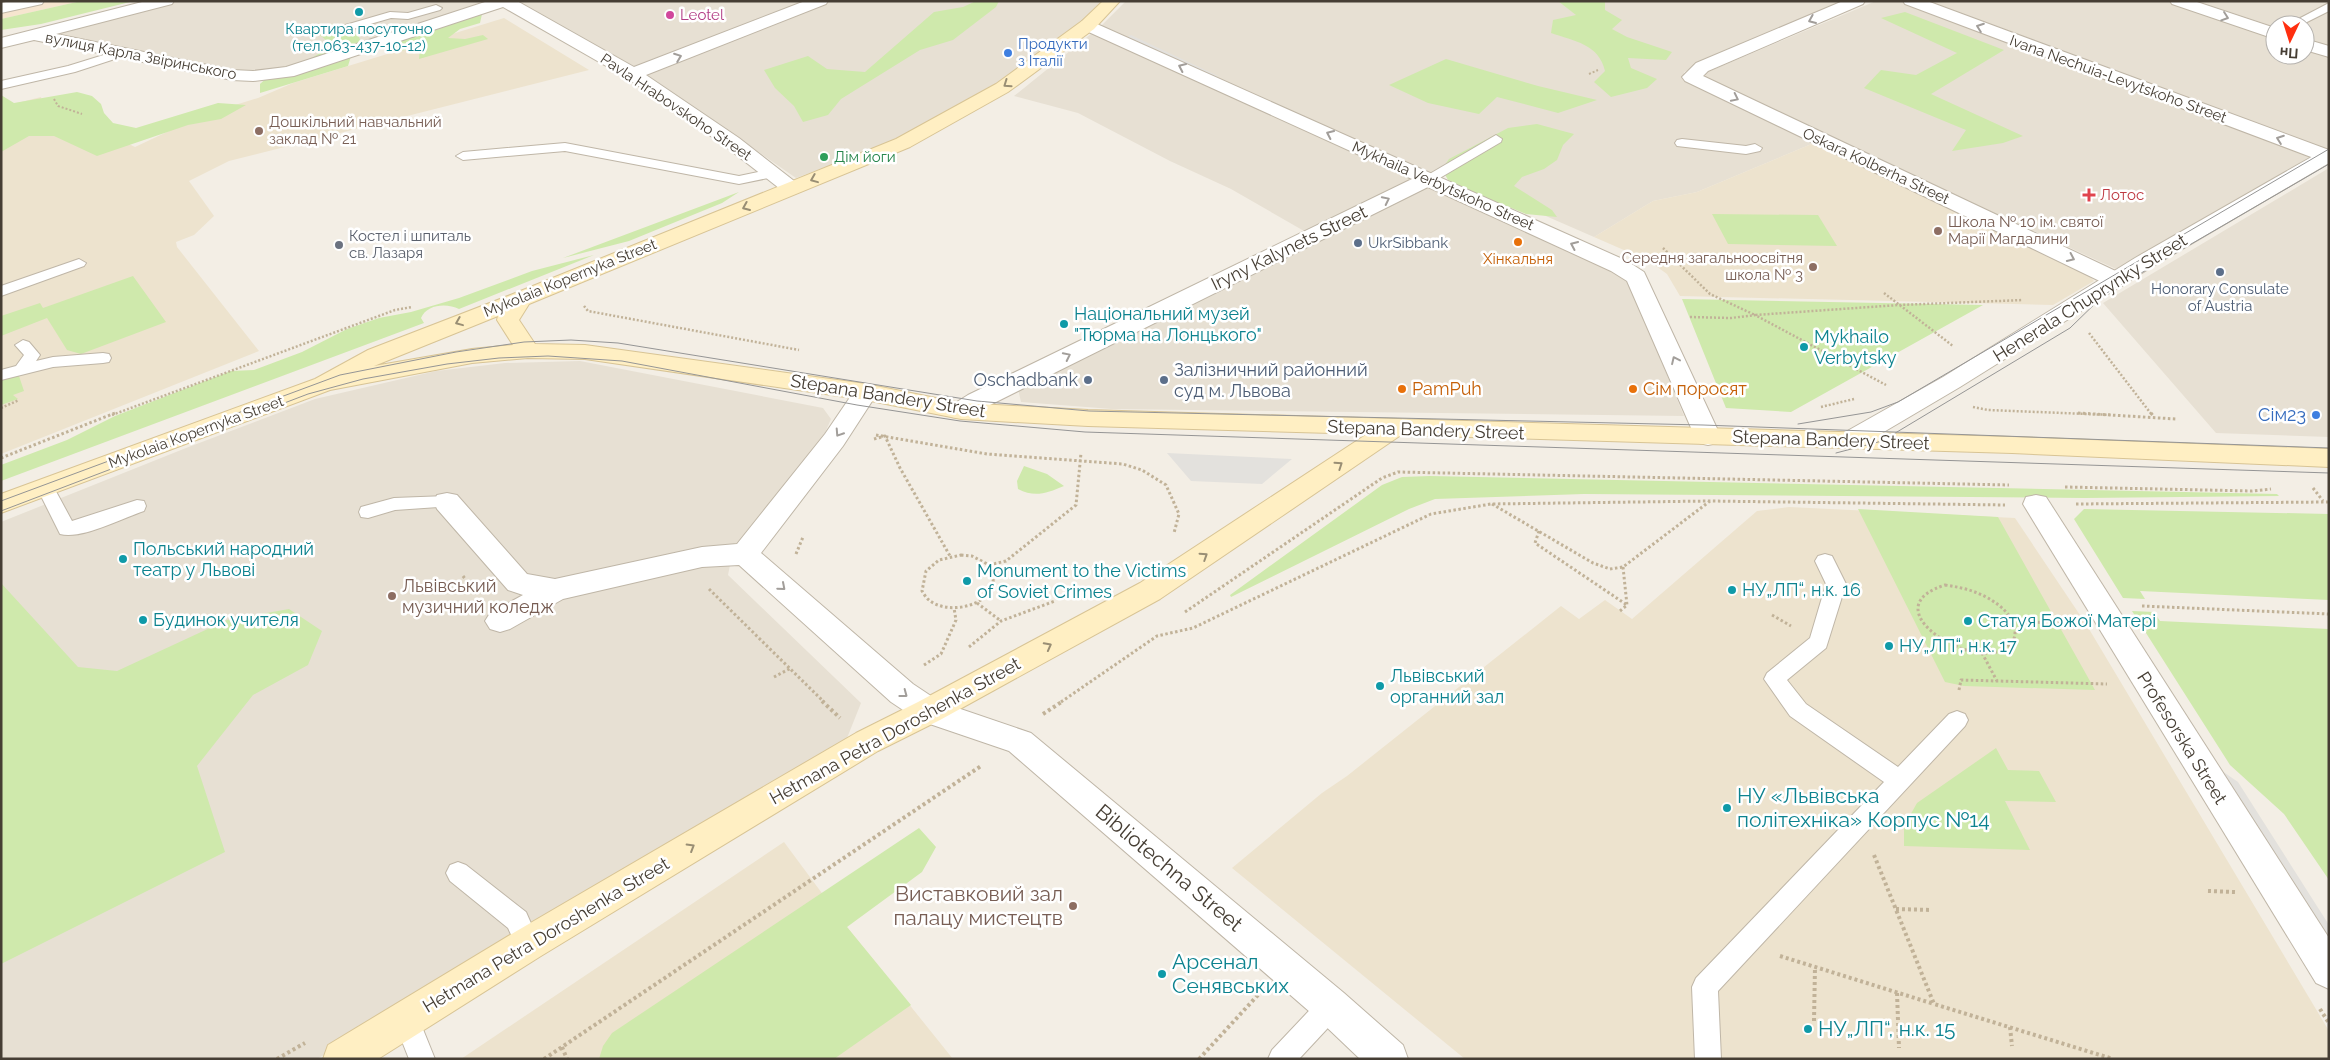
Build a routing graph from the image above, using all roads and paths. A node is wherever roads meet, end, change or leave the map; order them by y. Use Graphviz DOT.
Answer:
graph roads {
  1 [pos="36,1"];
  2 [pos="166,1"];
  3 [pos="505,1"];
  4 [pos="820,1"];
  5 [pos="1112,1"];
  6 [pos="1857,1"];
  7 [pos="1911,1"];
  8 [pos="2178,1"];
  9 [pos="2329,6"];
  10 [pos="1,8"];
  11 [pos="436,8"];
  12 [pos="2312,15"];
  13 [pos="1088,25"];
  14 [pos="346,28"];
  15 [pos="2265,31"];
  16 [pos="35,35"];
  17 [pos="1,42"];
  18 [pos="2315,47"];
  19 [pos="2329,52"];
  20 [pos="123,53"];
  21 [pos="1598,70"];
  22 [pos="632,74"];
  23 [pos="1589,74"];
  24 [pos="1,85"];
  25 [pos="1496,139"];
  26 [pos="1682,143"];
  27 [pos="1755,148"];
  28 [pos="463,156"];
  29 [pos="2327,156"];
  30 [pos="773,173"];
  31 [pos="1428,179"];
  32 [pos="791,188"];
  33 [pos="1663,248"];
  34 [pos="79,263"];
  35 [pos="2116,280"];
  36 [pos="1,291"];
  37 [pos="1884,293"];
  38 [pos="521,299"];
  39 [pos="2026,300"];
  40 [pos="582,303"];
  41 [pos="1899,305"];
  42 [pos="420,306"];
  43 [pos="1755,314"];
  44 [pos="1684,317"];
  45 [pos="2088,332"];
  46 [pos="23,345"];
  47 [pos="1953,347"];
  48 [pos="528,351"];
  49 [pos="804,351"];
  50 [pos="103,358"];
  51 [pos="24,368"];
  52 [pos="1,375"];
  53 [pos="324,384"];
  54 [pos="1886,385"];
  55 [pos="866,392"];
  56 [pos="1858,398"];
  57 [pos="1811,409"];
  58 [pos="961,411"];
  59 [pos="2153,416"];
  60 [pos="1393,429"];
  61 [pos="869,433"];
  62 [pos="885,436"];
  63 [pos="1708,437"];
  64 [pos="1851,440"];
  65 [pos="1081,453"];
  66 [pos="1,458"];
  67 [pos="2329,458"];
  68 [pos="1080,462"];
  69 [pos="2320,484"];
  70 [pos="2311,485"];
  71 [pos="2063,486"];
  72 [pos="46,488"];
  73 [pos="2281,488"];
  74 [pos="2025,495"];
  75 [pos="1710,500"];
  76 [pos="447,502"];
  77 [pos="2329,502"];
  78 [pos="1,504"];
  79 [pos="1491,504"];
  80 [pos="137,506"];
  81 [pos="368,512"];
  82 [pos="1539,531"];
  83 [pos="1172,541"];
  84 [pos="746,554"];
  85 [pos="950,556"];
  86 [pos="1825,561"];
  87 [pos="989,565"];
  88 [pos="1623,567"];
  89 [pos="707,587"];
  90 [pos="554,590"];
  91 [pos="977,603"];
  92 [pos="1627,606"];
  93 [pos="2138,606"];
  94 [pos="954,608"];
  95 [pos="1620,610"];
  96 [pos="2329,614"];
  97 [pos="1179,616"];
  98 [pos="500,621"];
  99 [pos="1000,621"];
  100 [pos="2013,622"];
  101 [pos="2076,624"];
  102 [pos="1982,653"];
  103 [pos="921,667"];
  104 [pos="791,668"];
  105 [pos="774,677"];
  106 [pos="1997,681"];
  107 [pos="2092,684"];
  108 [pos="1960,687"];
  109 [pos="928,711"];
  110 [pos="1039,716"];
  111 [pos="1957,720"];
  112 [pos="833,724"];
  113 [pos="985,764"];
  114 [pos="1900,781"];
  115 [pos="1861,822"];
  116 [pos="458,873"];
  117 [pos="2208,891"];
  118 [pos="2238,892"];
  119 [pos="1896,909"];
  120 [pos="1932,910"];
  121 [pos="528,944"];
  122 [pos="1744,945"];
  123 [pos="1815,967"];
  124 [pos="2329,971"];
  125 [pos="1263,989"];
  126 [pos="1897,993"];
  127 [pos="1934,1004"];
  128 [pos="1331,1006"];
  129 [pos="407,1021"];
  130 [pos="1814,1021"];
  131 [pos="2010,1028"];
  132 [pos="311,1039"];
  133 [pos="2012,1046"];
  134 [pos="562,1047"];
  135 [pos="1899,1048"];
  136 [pos="277,1059"];
  137 [pos="342,1059"];
  138 [pos="422,1059"];
  139 [pos="544,1059"];
  140 [pos="567,1059"];
  141 [pos="1199,1059"];
  142 [pos="1281,1059"];
  143 [pos="1389,1059"];
  144 [pos="1708,1059"];
  145 [pos="2113,1059"];
  1 -- 10 [label="street"];
  2 -- 16 [label="street"];
  3 -- 20 [label="street, вулиця Карла Звіринського"];
  3 -- 22 [label="street, Pavla Hrabovskoho Street"];
  22 -- 4 [label="street, one-way"];
  5 -- 13 [label="main road, Mykolaia Kopernyka Street"];
  6 -- 35 [label="street, Oskara Kolberha Street, one-way"];
  29 -- 7 [label="street, Ivana Nechuia-Levytskoho Street, one-way"];
  8 -- 15 [label="street, one-way"];
  9 -- 12 [label="lane"];
  11 -- 14 [label="lane"];
  31 -- 13 [label="street, Mykhaila Verbytskoho Street, one-way"];
  13 -- 32 [label="main road, Mykolaia Kopernyka Street, one-way"];
  16 -- 17 [label="street"];
  16 -- 20 [label="street, вулиця Карла Звіринського"];
  18 -- 19 [label="street"];
  20 -- 24 [label="lane"];
  21 -- 23 [label="path"];
  22 -- 30 [label="street, Pavla Hrabovskoho Street"];
  25 -- 31 [label="lane"];
  26 -- 27 [label="lane"];
  28 -- 30 [label="lane"];
  29 -- 35 [label="street, Henerala Chuprynky Street"];
  30 -- 32 [label="street, Pavla Hrabovskoho Street"];
  58 -- 31 [label="street, Iryny Kalynets Street, one-way"];
  63 -- 31 [label="street, Mykhaila Verbytskoho Street, one-way"];
  32 -- 38 [label="main road, Mykolaia Kopernyka Street, one-way"];
  33 -- 43 [label="path"];
  34 -- 36 [label="lane"];
  35 -- 64 [label="street, Henerala Chuprynky Street"];
  37 -- 41 [label="path"];
  38 -- 48 [label="main road"];
  38 -- 53 [label="main road, Mykolaia Kopernyka Street, one-way"];
  39 -- 41 [label="path"];
  40 -- 49 [label="path"];
  41 -- 43 [label="path"];
  41 -- 47 [label="path"];
  42 -- 66 [label="path"];
  43 -- 44 [label="path"];
  43 -- 54 [label="path"];
  45 -- 59 [label="path"];
  46 -- 51 [label="lane"];
  48 -- 53 [label="main road, Stepana Bandery Street"];
  48 -- 55 [label="main road, Stepana Bandery Street"];
  50 -- 51 [label="lane"];
  51 -- 52 [label="lane"];
  53 -- 72 [label="main road, Mykolaia Kopernyka Street"];
  55 -- 58 [label="main road, Stepana Bandery Street"];
  55 -- 84 [label="street, one-way"];
  56 -- 57 [label="path"];
  58 -- 60 [label="main road, Stepana Bandery Street"];
  60 -- 63 [label="main road, Stepana Bandery Street"];
  109 -- 60 [label="main road, Hetmana Petra Doroshenka Street, one-way"];
  61 -- 62 [label="path"];
  62 -- 68 [label="path"];
  62 -- 85 [label="path"];
  63 -- 64 [label="main road, Stepana Bandery Street"];
  64 -- 67 [label="main road, Stepana Bandery Street"];
  65 -- 68 [label="path"];
  68 -- 83 [label="path"];
  68 -- 87 [label="path"];
  69 -- 70 [label="path"];
  71 -- 73 [label="path"];
  72 -- 78 [label="main road, Mykolaia Kopernyka Street"];
  72 -- 80 [label="lane"];
  74 -- 75 [label="path"];
  74 -- 77 [label="path"];
  74 -- 97 [label="path"];
  74 -- 124 [label="street, Profesorska Street"];
  75 -- 79 [label="path"];
  75 -- 88 [label="path"];
  76 -- 81 [label="lane"];
  76 -- 90 [label="street"];
  79 -- 82 [label="path"];
  79 -- 110 [label="path"];
  82 -- 88 [label="path"];
  82 -- 92 [label="path"];
  84 -- 90 [label="street"];
  84 -- 109 [label="street, Bibliotechna Street, one-way"];
  85 -- 87 [label="path"];
  85 -- 94 [label="path"];
  86 -- 114 [label="lane"];
  87 -- 91 [label="path"];
  88 -- 92 [label="path"];
  89 -- 104 [label="path"];
  90 -- 98 [label="street"];
  91 -- 94 [label="path"];
  91 -- 99 [label="path"];
  92 -- 95 [label="path"];
  93 -- 96 [label="path"];
  94 -- 103 [label="path"];
  100 -- 101 [label="path"];
  100 -- 102 [label="path"];
  100 -- 102 [label="path"];
  102 -- 106 [label="path"];
  104 -- 105 [label="path"];
  104 -- 112 [label="path"];
  106 -- 107 [label="path"];
  106 -- 108 [label="path"];
  121 -- 109 [label="main road, Hetmana Petra Doroshenka Street, one-way"];
  109 -- 128 [label="street, Bibliotechna Street"];
  111 -- 114 [label="lane"];
  113 -- 134 [label="path"];
  114 -- 115 [label="lane"];
  115 -- 119 [label="path"];
  115 -- 122 [label="lane"];
  116 -- 121 [label="lane"];
  117 -- 118 [label="path"];
  119 -- 120 [label="path"];
  119 -- 127 [label="path"];
  121 -- 129 [label="main road, Hetmana Petra Doroshenka Street"];
  122 -- 123 [label="path"];
  122 -- 144 [label="lane"];
  123 -- 126 [label="path"];
  123 -- 130 [label="path"];
  125 -- 141 [label="path"];
  126 -- 127 [label="path"];
  126 -- 135 [label="path"];
  127 -- 131 [label="path"];
  128 -- 142 [label="lane"];
  128 -- 143 [label="street, Bibliotechna Street"];
  129 -- 137 [label="main road, Hetmana Petra Doroshenka Street"];
  129 -- 138 [label="lane"];
  131 -- 133 [label="path"];
  131 -- 145 [label="path"];
  132 -- 136 [label="path"];
  134 -- 139 [label="path"];
  134 -- 140 [label="path"];
}
